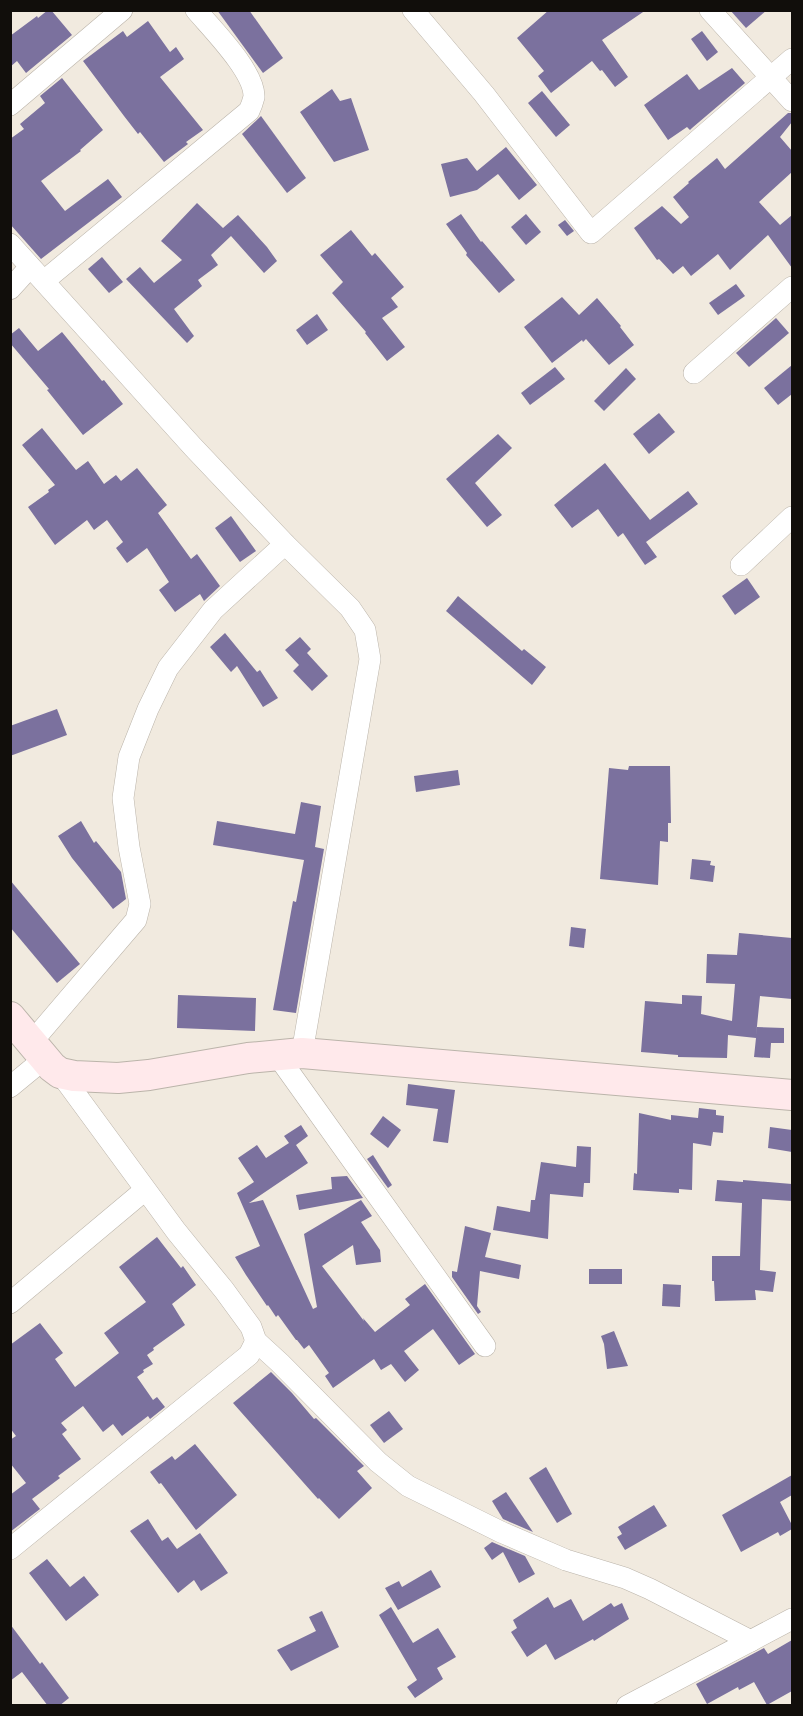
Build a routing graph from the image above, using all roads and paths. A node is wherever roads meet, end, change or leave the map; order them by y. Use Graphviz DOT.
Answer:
graph roads {
  1 [pos="122,10"];
  2 [pos="196,10"];
  3 [pos="413,10"];
  4 [pos="710,10"];
  5 [pos="792,59"];
  6 [pos="771,76"];
  7 [pos="792,101"];
  8 [pos="10,105"];
  9 [pos="10,244"];
  10 [pos="37,274"];
  11 [pos="792,287"];
  12 [pos="10,289"];
  13 [pos="694,373"];
  14 [pos="792,517"];
  15 [pos="285,544"];
  16 [pos="741,565"];
  17 [pos="10,1017"];
  18 [pos="290,1054"];
  19 [pos="45,1058"];
  20 [pos="10,1087"];
  21 [pos="792,1095"];
  22 [pos="145,1190"];
  23 [pos="10,1303"];
  24 [pos="256,1341"];
  25 [pos="485,1346"];
  26 [pos="10,1549"];
  27 [pos="792,1619"];
  28 [pos="751,1641"];
  29 [pos="627,1706"];
  1 -- 8 [label="street"];
  2 -- 10 [label="street"];
  3 -- 6 [label="street"];
  4 -- 6 [label="street"];
  5 -- 6 [label="street"];
  6 -- 7 [label="street"];
  9 -- 10 [label="street"];
  10 -- 12 [label="street"];
  10 -- 15 [label="street"];
  11 -- 13 [label="street"];
  14 -- 16 [label="street"];
  15 -- 18 [label="street"];
  15 -- 19 [label="street"];
  17 -- 19 [label="street"];
  18 -- 19 [label="street"];
  18 -- 21 [label="street"];
  18 -- 25 [label="street"];
  19 -- 20 [label="street"];
  19 -- 22 [label="street"];
  22 -- 23 [label="street"];
  22 -- 24 [label="street"];
  24 -- 26 [label="street"];
  24 -- 28 [label="street"];
  27 -- 28 [label="street"];
  28 -- 29 [label="street"];
}
